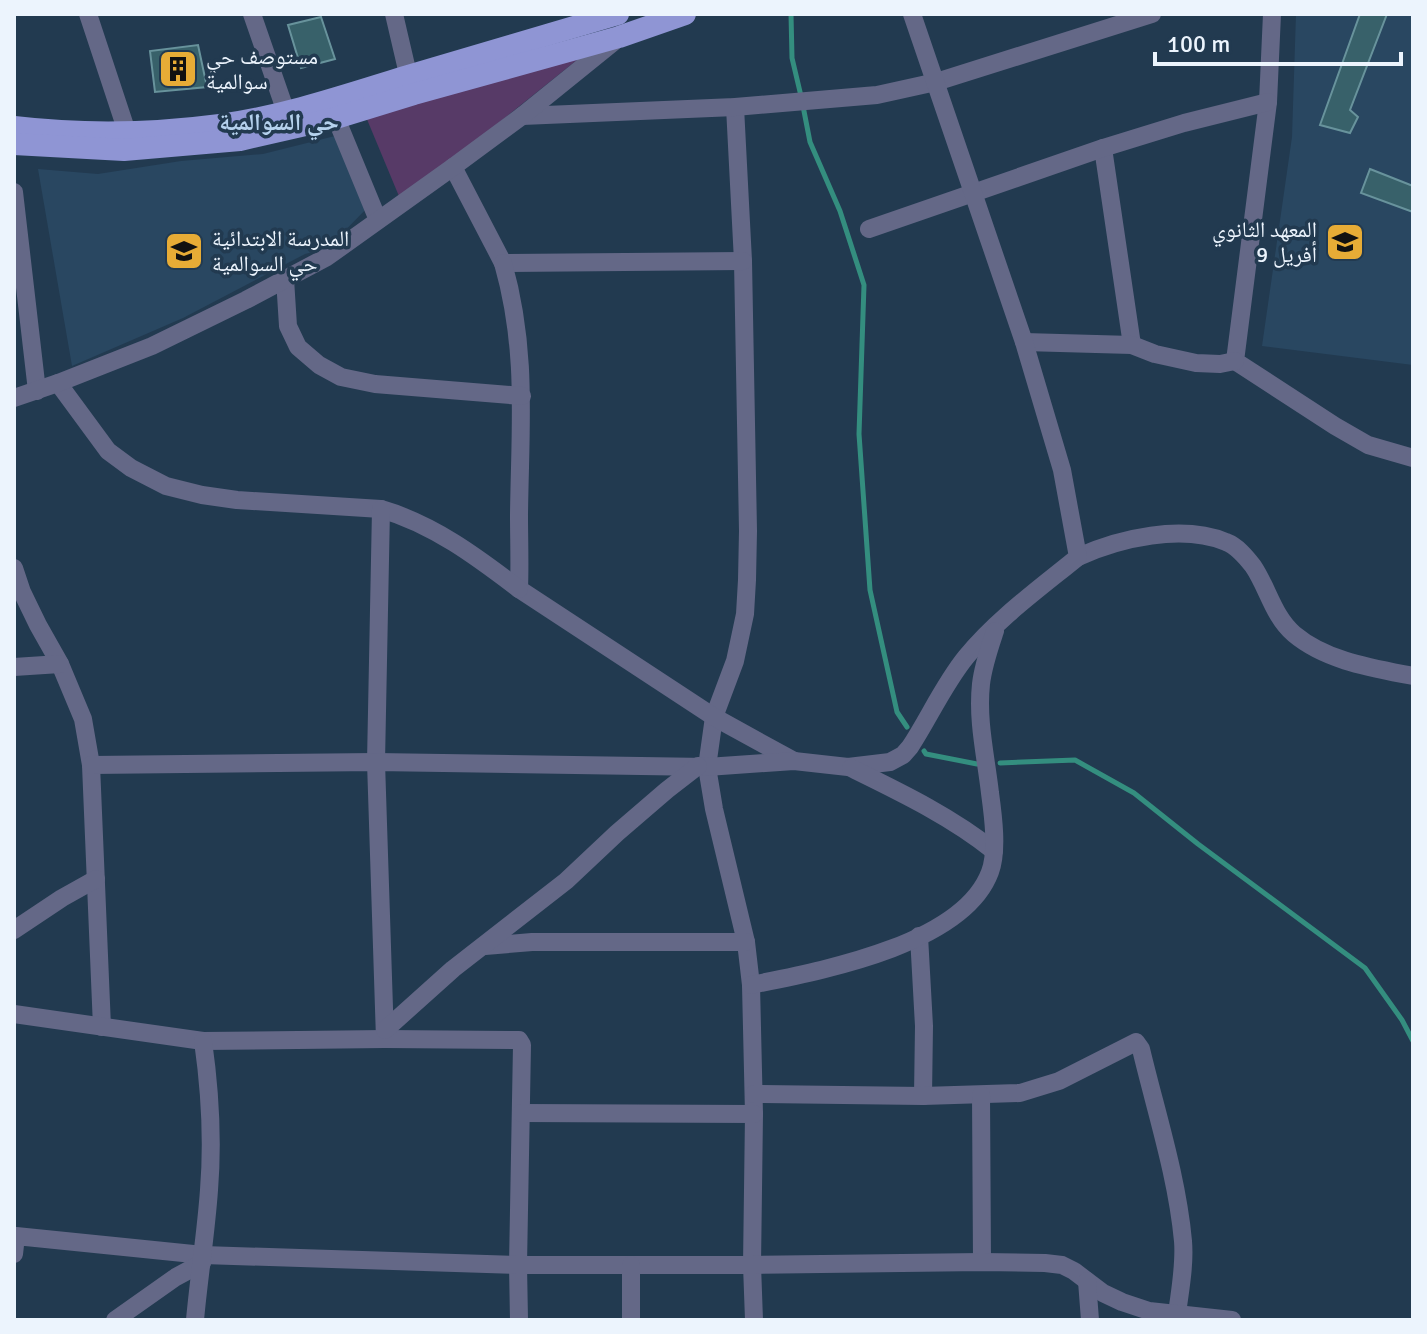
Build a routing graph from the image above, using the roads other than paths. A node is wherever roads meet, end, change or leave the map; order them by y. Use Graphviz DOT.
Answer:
graph roads {
  1 [pos="88,14"];
  2 [pos="252,14"];
  3 [pos="394,14"];
  4 [pos="685,14"];
  5 [pos="912,14"];
  6 [pos="1152,14"];
  7 [pos="1272,14"];
  8 [pos="618,22"];
  9 [pos="936,82"];
  10 [pos="410,85"];
  11 [pos="1268,102"];
  12 [pos="735,107"];
  13 [pos="522,116"];
  14 [pos="336,118"];
  15 [pos="288,120"];
  16 [pos="14,127"];
  17 [pos="127,132"];
  18 [pos="14,144"];
  19 [pos="1103,148"];
  20 [pos="453,167"];
  21 [pos="14,192"];
  22 [pos="974,193"];
  23 [pos="378,220"];
  24 [pos="869,229"];
  25 [pos="743,261"];
  26 [pos="503,263"];
  27 [pos="285,279"];
  28 [pos="1024,342"];
  29 [pos="1132,345"];
  30 [pos="14,360"];
  31 [pos="1235,361"];
  32 [pos="33,364"];
  33 [pos="58,383"];
  34 [pos="37,391"];
  35 [pos="522,396"];
  36 [pos="14,398"];
  37 [pos="1413,458"];
  38 [pos="381,509"];
  39 [pos="1078,557"];
  40 [pos="14,568"];
  41 [pos="519,589"];
  42 [pos="996,626"];
  43 [pos="60,664"];
  44 [pos="14,667"];
  45 [pos="1413,676"];
  46 [pos="714,717"];
  47 [pos="794,761"];
  48 [pos="376,762"];
  49 [pos="91,765"];
  50 [pos="703,766"];
  51 [pos="848,767"];
  52 [pos="994,851"];
  53 [pos="96,879"];
  54 [pos="14,930"];
  55 [pos="919,936"];
  56 [pos="746,942"];
  57 [pos="483,946"];
  58 [pos="751,985"];
  59 [pos="14,1014"];
  60 [pos="102,1027"];
  61 [pos="385,1034"];
  62 [pos="203,1041"];
  63 [pos="754,1094"];
  64 [pos="981,1095"];
  65 [pos="923,1096"];
  66 [pos="521,1113"];
  67 [pos="754,1114"];
  68 [pos="15,1242"];
  69 [pos="202,1259"];
  70 [pos="982,1262"];
  71 [pos="518,1265"];
  72 [pos="631,1265"];
  73 [pos="752,1265"];
  74 [pos="1087,1281"];
  75 [pos="1177,1314"];
  76 [pos="115,1320"];
  77 [pos="195,1320"];
  78 [pos="519,1320"];
  79 [pos="631,1320"];
  80 [pos="754,1320"];
  81 [pos="1090,1320"];
  82 [pos="1232,1320"];
  1 -- 17 [label="street"];
  2 -- 15 [label="street"];
  3 -- 10 [label="street"];
  4 -- 8 [label="main road"];
  5 -- 9 [label="street"];
  6 -- 9 [label="street"];
  7 -- 11 [label="street"];
  8 -- 10 [label="main road"];
  8 -- 13 [label="street"];
  9 -- 12 [label="street"];
  9 -- 22 [label="street"];
  10 -- 14 [label="main road"];
  10 -- 15 [label="main road"];
  11 -- 19 [label="street"];
  11 -- 31 [label="street"];
  12 -- 13 [label="street"];
  12 -- 25 [label="street"];
  13 -- 20 [label="street"];
  14 -- 15 [label="main road"];
  14 -- 23 [label="street"];
  15 -- 17 [label="main road"];
  15 -- 18 [label="main road"];
  16 -- 17 [label="main road"];
  19 -- 22 [label="street"];
  19 -- 29 [label="street"];
  20 -- 23 [label="street"];
  20 -- 26 [label="street"];
  21 -- 32 [label="street"];
  22 -- 24 [label="street"];
  22 -- 28 [label="street"];
  23 -- 27 [label="street"];
  25 -- 26 [label="street"];
  25 -- 46 [label="street"];
  26 -- 35 [label="street"];
  27 -- 33 [label="street"];
  27 -- 35 [label="street"];
  28 -- 29 [label="street"];
  28 -- 39 [label="street"];
  29 -- 31 [label="street"];
  30 -- 32 [label="street"];
  31 -- 37 [label="street"];
  32 -- 34 [label="street"];
  33 -- 34 [label="street"];
  33 -- 38 [label="street"];
  34 -- 36 [label="street"];
  35 -- 41 [label="street"];
  38 -- 41 [label="street"];
  38 -- 48 [label="street"];
  39 -- 42 [label="street"];
  39 -- 45 [label="street"];
  40 -- 43 [label="street"];
  41 -- 46 [label="street"];
  42 -- 51 [label="street"];
  42 -- 52 [label="street"];
  43 -- 44 [label="street"];
  43 -- 49 [label="street"];
  46 -- 47 [label="street"];
  46 -- 50 [label="street"];
  47 -- 50 [label="street"];
  47 -- 51 [label="street"];
  48 -- 49 [label="street"];
  48 -- 50 [label="street"];
  48 -- 61 [label="street"];
  49 -- 53 [label="street"];
  50 -- 56 [label="street"];
  50 -- 57 [label="street"];
  51 -- 52 [label="street"];
  52 -- 55 [label="street"];
  53 -- 54 [label="street"];
  53 -- 60 [label="street"];
  55 -- 58 [label="street"];
  55 -- 65 [label="street"];
  56 -- 57 [label="street"];
  56 -- 58 [label="street"];
  57 -- 61 [label="street"];
  58 -- 63 [label="street"];
  59 -- 60 [label="street"];
  60 -- 62 [label="street"];
  61 -- 62 [label="street"];
  61 -- 66 [label="street"];
  62 -- 69 [label="street"];
  63 -- 65 [label="street"];
  63 -- 67 [label="street"];
  64 -- 65 [label="street"];
  64 -- 70 [label="street"];
  64 -- 75 [label="street"];
  66 -- 67 [label="street"];
  66 -- 71 [label="street"];
  67 -- 73 [label="street"];
  68 -- 69 [label="street"];
  69 -- 71 [label="street"];
  69 -- 76 [label="street"];
  69 -- 77 [label="street"];
  70 -- 73 [label="street"];
  70 -- 74 [label="street"];
  71 -- 72 [label="street"];
  71 -- 78 [label="street"];
  72 -- 73 [label="street"];
  72 -- 79 [label="street"];
  73 -- 80 [label="street"];
  74 -- 75 [label="street"];
  74 -- 81 [label="street"];
  75 -- 82 [label="street"];
}
